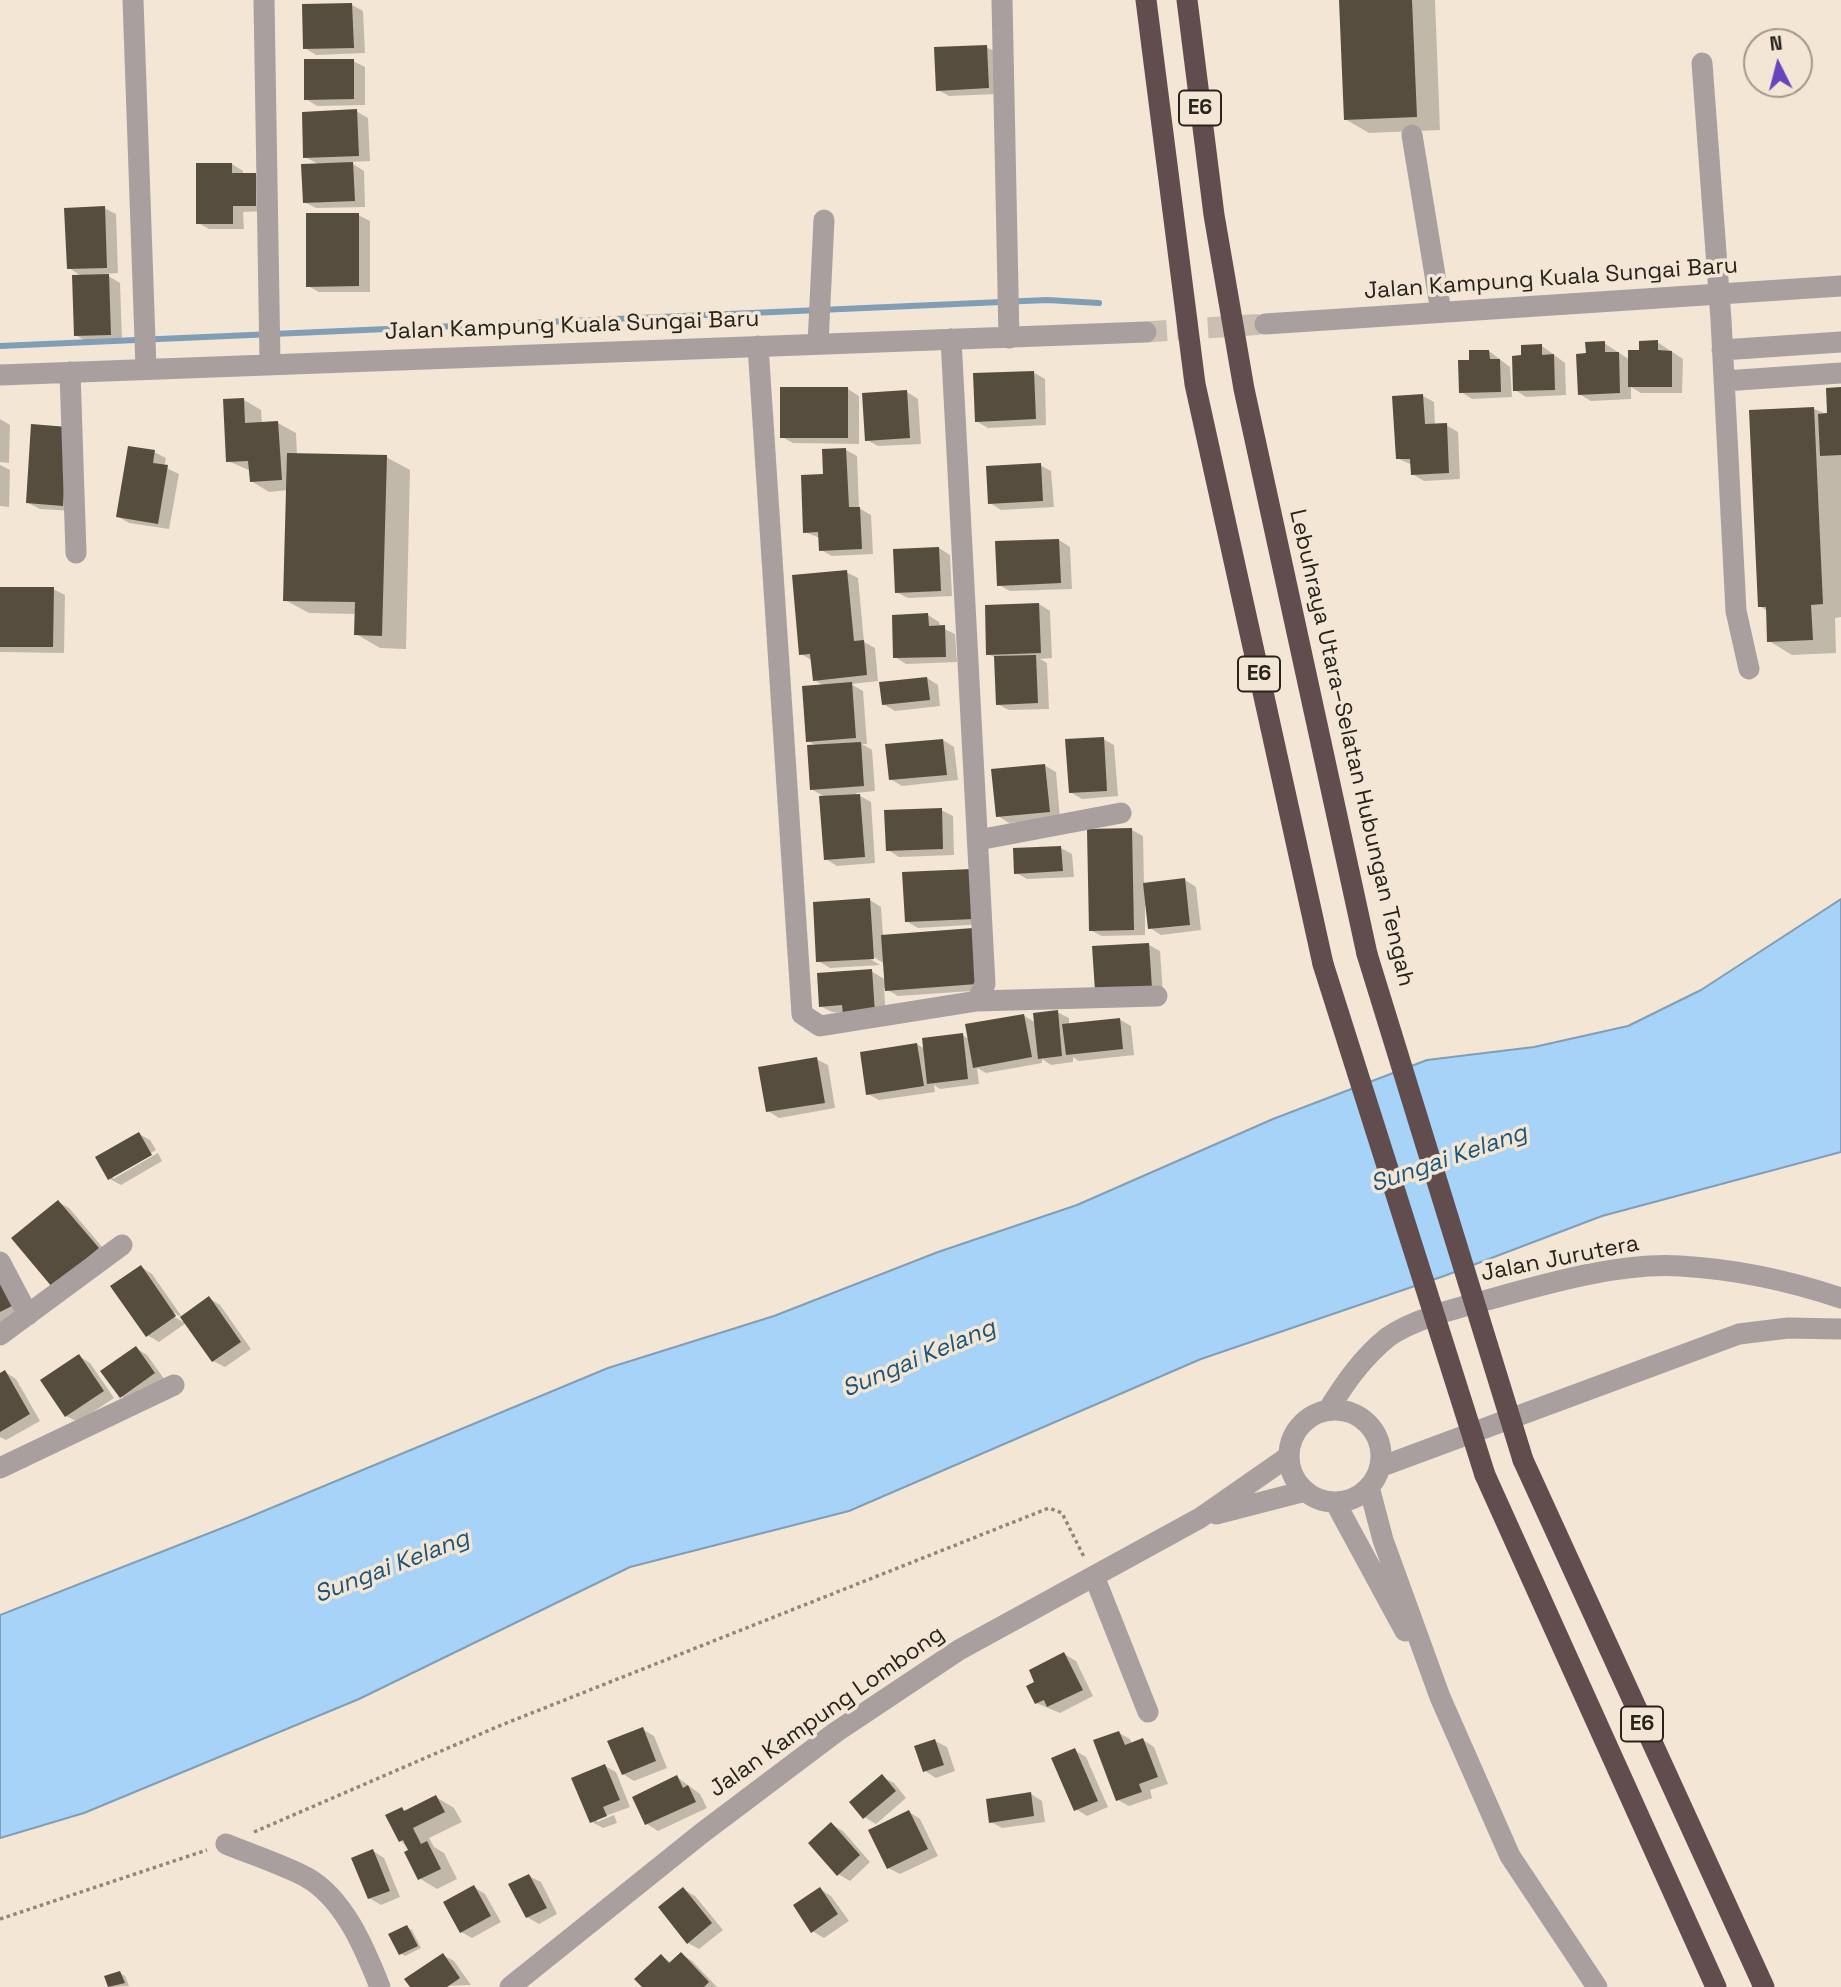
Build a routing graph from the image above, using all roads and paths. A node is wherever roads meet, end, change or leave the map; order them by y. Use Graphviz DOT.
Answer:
graph roads {
  1 [pos="134,0"];
  2 [pos="264,0"];
  3 [pos="1002,0"];
  4 [pos="1146,0"];
  5 [pos="1186,0"];
  6 [pos="1702,63"];
  7 [pos="1412,135"];
  8 [pos="824,220"];
  9 [pos="1841,286"];
  10 [pos="1718,294"];
  11 [pos="1441,312"];
  12 [pos="1265,324"];
  13 [pos="1146,332"];
  14 [pos="819,334"];
  15 [pos="1009,338"];
  16 [pos="951,339"];
  17 [pos="1841,342"];
  18 [pos="758,346"];
  19 [pos="1722,350"];
  20 [pos="270,356"];
  21 [pos="146,362"];
  22 [pos="70,372"];
  23 [pos="1841,373"];
  24 [pos="0,375"];
  25 [pos="1724,382"];
  26 [pos="76,553"];
  27 [pos="1749,669"];
  28 [pos="1121,813"];
  29 [pos="978,840"];
  30 [pos="1157,996"];
  31 [pos="977,1001"];
  32 [pos="122,1245"];
  33 [pos="0,1262"];
  34 [pos="1841,1298"];
  35 [pos="27,1315"];
  36 [pos="1841,1329"];
  37 [pos="0,1335"];
  38 [pos="174,1385"];
  39 [pos="1328,1410"];
  40 [pos="1289,1456"];
  41 [pos="1380,1467"];
  42 [pos="0,1468"];
  43 [pos="1369,1487"];
  44 [pos="1305,1491"];
  45 [pos="1335,1502"];
  46 [pos="1200,1518"];
  47 [pos="1094,1576"];
  48 [pos="1440,1697"];
  49 [pos="1148,1712"];
  50 [pos="226,1844"];
  51 [pos="0,1919"];
  52 [pos="380,1987"];
  53 [pos="510,1987"];
  54 [pos="1597,1987"];
  55 [pos="1716,1987"];
  56 [pos="1764,1987"];
  1 -- 21 [label="street"];
  2 -- 20 [label="street"];
  3 -- 15 [label="street"];
  4 -- 55 [label="highway, E6, bridge"];
  5 -- 56 [label="highway, Lebuhraya Utara–Selatan Hubungan Tengah / E6, bridge"];
  6 -- 10 [label="street"];
  7 -- 11 [label="street"];
  8 -- 14 [label="street"];
  9 -- 10 [label="street, Jalan Kampung Kuala Sungai Baru"];
  10 -- 11 [label="street, Jalan Kampung Kuala Sungai Baru"];
  10 -- 19 [label="street"];
  11 -- 12 [label="street, Jalan Kampung Kuala Sungai Baru"];
  13 -- 15 [label="street, Jalan Kampung Kuala Sungai Baru"];
  14 -- 16 [label="street, Jalan Kampung Kuala Sungai Baru"];
  14 -- 18 [label="street, Jalan Kampung Kuala Sungai Baru"];
  15 -- 16 [label="street, Jalan Kampung Kuala Sungai Baru"];
  16 -- 29 [label="street"];
  17 -- 19 [label="street"];
  18 -- 20 [label="street, Jalan Kampung Kuala Sungai Baru"];
  18 -- 31 [label="street"];
  19 -- 25 [label="street"];
  20 -- 21 [label="street, Jalan Kampung Kuala Sungai Baru"];
  21 -- 22 [label="street, Jalan Kampung Kuala Sungai Baru"];
  22 -- 24 [label="street, Jalan Kampung Kuala Sungai Baru"];
  22 -- 26 [label="street"];
  23 -- 25 [label="street"];
  25 -- 27 [label="street"];
  28 -- 29 [label="street"];
  29 -- 31 [label="street"];
  30 -- 31 [label="street"];
  32 -- 35 [label="street"];
  33 -- 35 [label="street"];
  34 -- 39 [label="street, Jalan Jurutera"];
  35 -- 37 [label="street"];
  36 -- 41 [label="street"];
  38 -- 42 [label="street"];
  39 -- 40 [label="street"];
  39 -- 41 [label="street"];
  40 -- 44 [label="street"];
  40 -- 46 [label="street"];
  41 -- 43 [label="street"];
  43 -- 45 [label="street"];
  43 -- 48 [label="street"];
  44 -- 45 [label="street"];
  44 -- 46 [label="street"];
  45 -- 48 [label="street"];
  46 -- 47 [label="street, Jalan Kampung Lombong"];
  47 -- 49 [label="street"];
  47 -- 50 [label="path"];
  47 -- 53 [label="street, Jalan Kampung Lombong"];
  48 -- 54 [label="street"];
  50 -- 51 [label="path"];
  50 -- 52 [label="street"];
}
